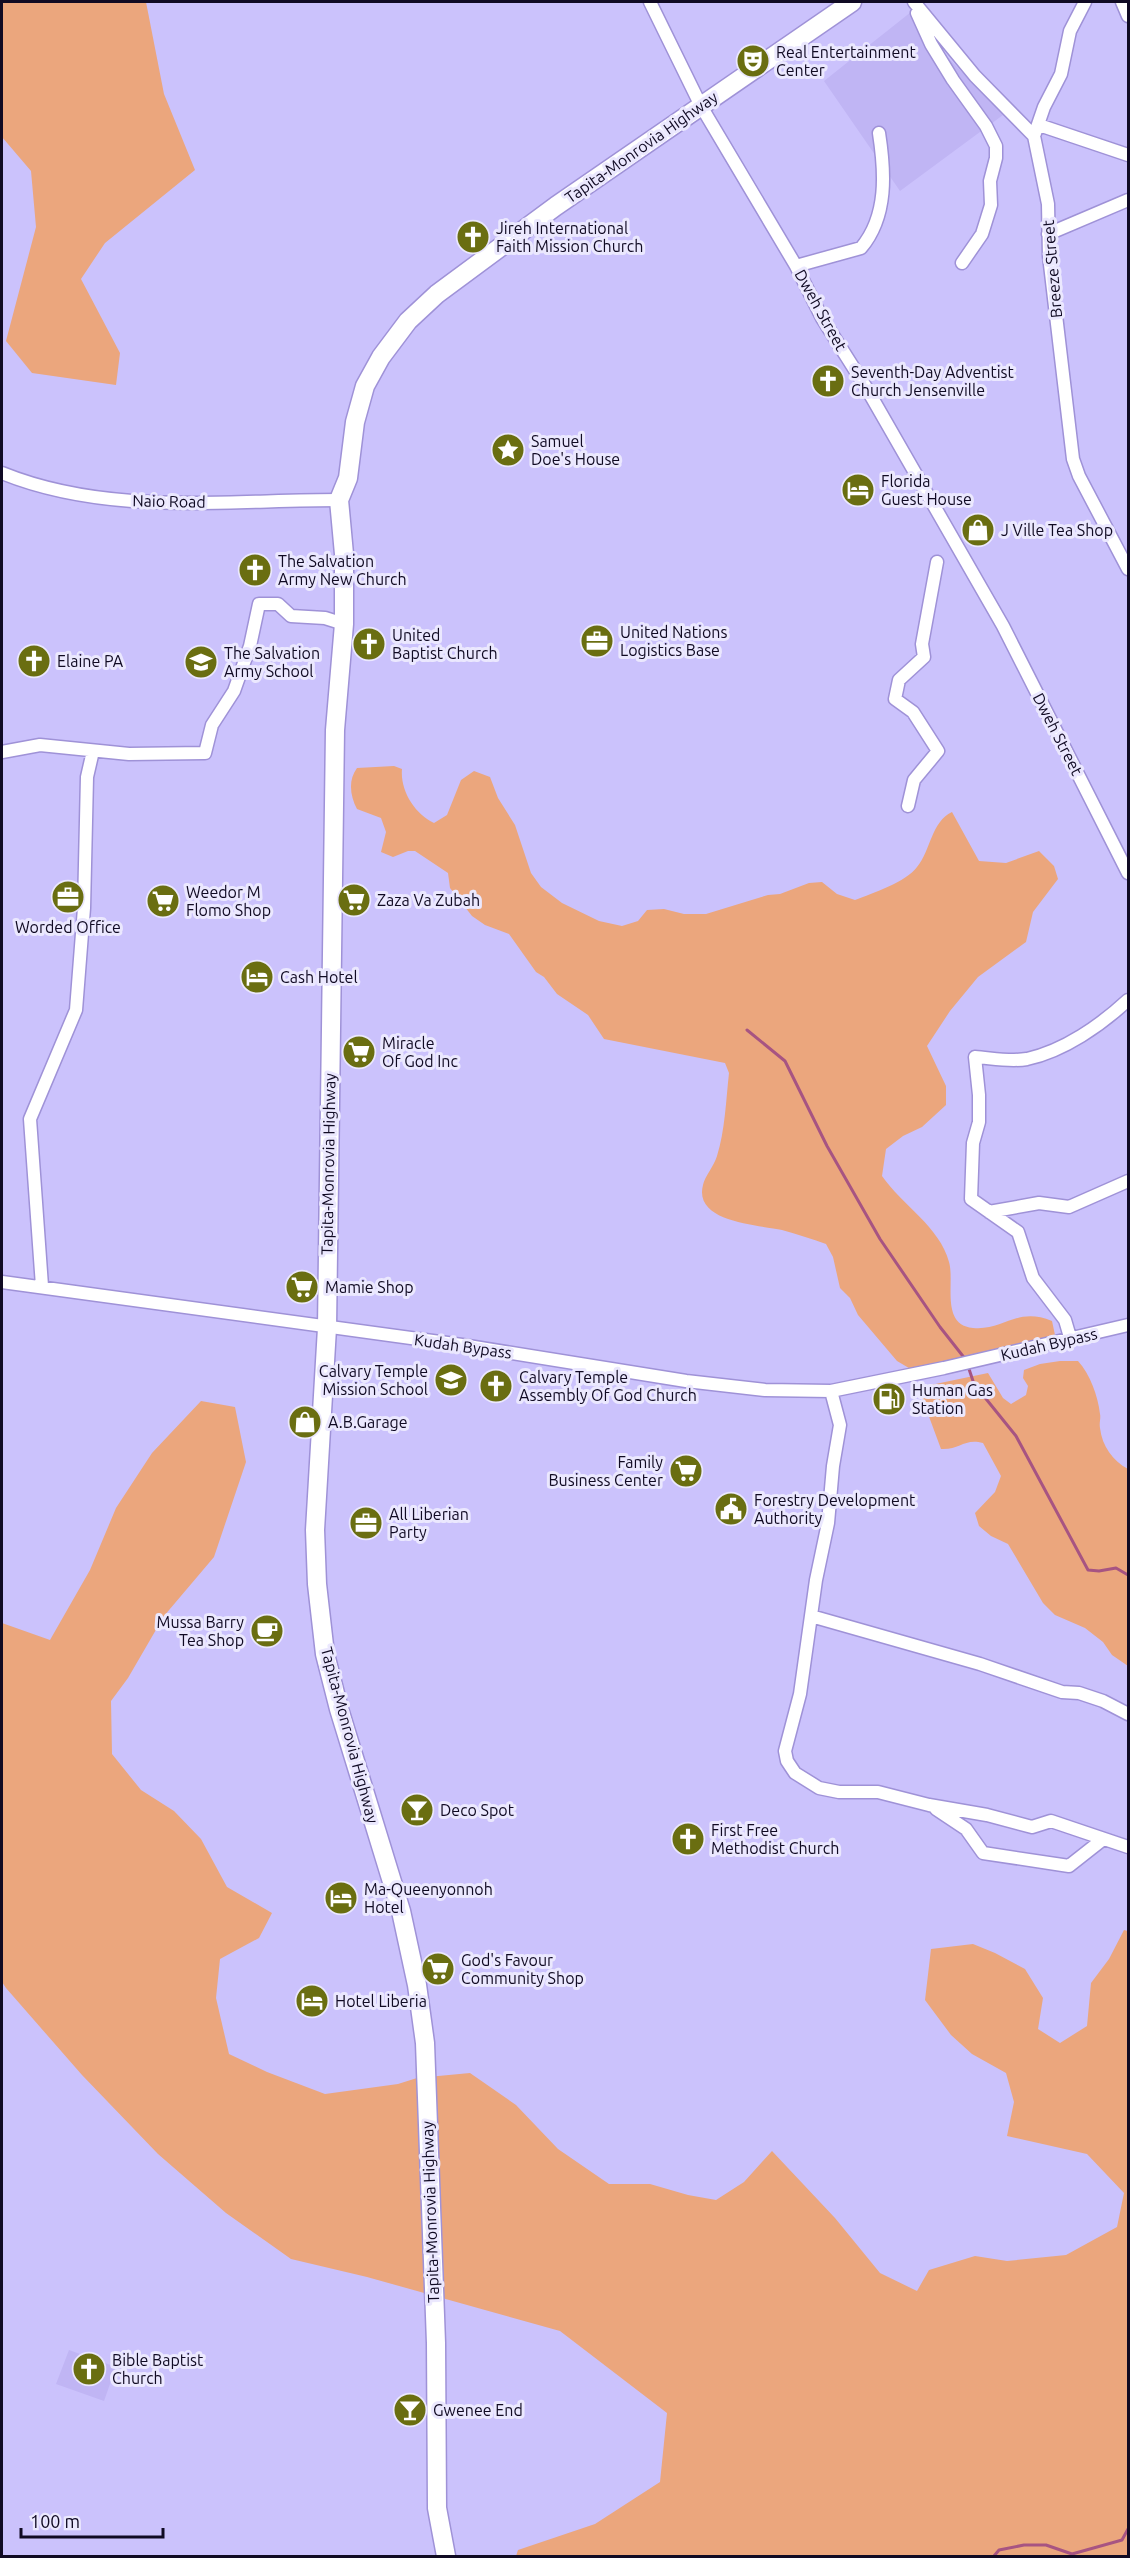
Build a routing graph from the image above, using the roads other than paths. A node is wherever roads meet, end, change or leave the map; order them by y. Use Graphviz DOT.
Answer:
graph roads {
  1 [pos="650,2"];
  2 [pos="852,2"];
  3 [pos="913,2"];
  4 [pos="1084,2"];
  5 [pos="1122,2"];
  6 [pos="1128,16"];
  7 [pos="701,106"];
  8 [pos="1037,130"];
  9 [pos="879,134"];
  10 [pos="1128,155"];
  11 [pos="1128,200"];
  12 [pos="1048,234"];
  13 [pos="962,263"];
  14 [pos="796,266"];
  15 [pos="2,473"];
  16 [pos="339,500"];
  17 [pos="937,562"];
  18 [pos="1128,569"];
  19 [pos="344,624"];
  20 [pos="93,751"];
  21 [pos="2,752"];
  22 [pos="908,806"];
  23 [pos="1128,873"];
  24 [pos="1128,1000"];
  25 [pos="1128,1181"];
  26 [pos="989,1212"];
  27 [pos="2,1282"];
  28 [pos="42,1286"];
  29 [pos="1128,1325"];
  30 [pos="327,1328"];
  31 [pos="1070,1337"];
  32 [pos="831,1390"];
  33 [pos="811,1616"];
  34 [pos="1128,1714"];
  35 [pos="929,1805"];
  36 [pos="1102,1840"];
  37 [pos="1128,1848"];
  38 [pos="446,2556"];
  1 -- 7 [label="street, Dweh Street"];
  2 -- 7 [label="highway, Tapita-Monrovia Highway"];
  3 -- 8 [label="street"];
  3 -- 13 [label="street"];
  4 -- 8 [label="street"];
  5 -- 6 [label="street"];
  7 -- 14 [label="street, Dweh Street"];
  7 -- 16 [label="highway, Tapita-Monrovia Highway"];
  8 -- 10 [label="street"];
  8 -- 12 [label="street, Breeze Street"];
  9 -- 14 [label="street"];
  11 -- 12 [label="street"];
  12 -- 18 [label="street, Breeze Street"];
  14 -- 23 [label="street, Dweh Street"];
  15 -- 16 [label="street, Naio Road"];
  16 -- 19 [label="highway, Tapita-Monrovia Highway"];
  17 -- 22 [label="street"];
  19 -- 20 [label="street"];
  19 -- 30 [label="highway, Tapita-Monrovia Highway"];
  20 -- 21 [label="street"];
  20 -- 28 [label="street"];
  24 -- 26 [label="street"];
  25 -- 26 [label="street"];
  26 -- 31 [label="street"];
  27 -- 28 [label="street, Kudah Bypass"];
  28 -- 30 [label="street, Kudah Bypass"];
  29 -- 31 [label="street, Kudah Bypass"];
  30 -- 32 [label="street, Kudah Bypass"];
  30 -- 38 [label="highway, Tapita-Monrovia Highway"];
  31 -- 32 [label="street, Kudah Bypass"];
  32 -- 33 [label="street"];
  33 -- 34 [label="street"];
  33 -- 35 [label="street"];
  35 -- 36 [label="street"];
  35 -- 36 [label="street"];
  36 -- 37 [label="street"];
}
